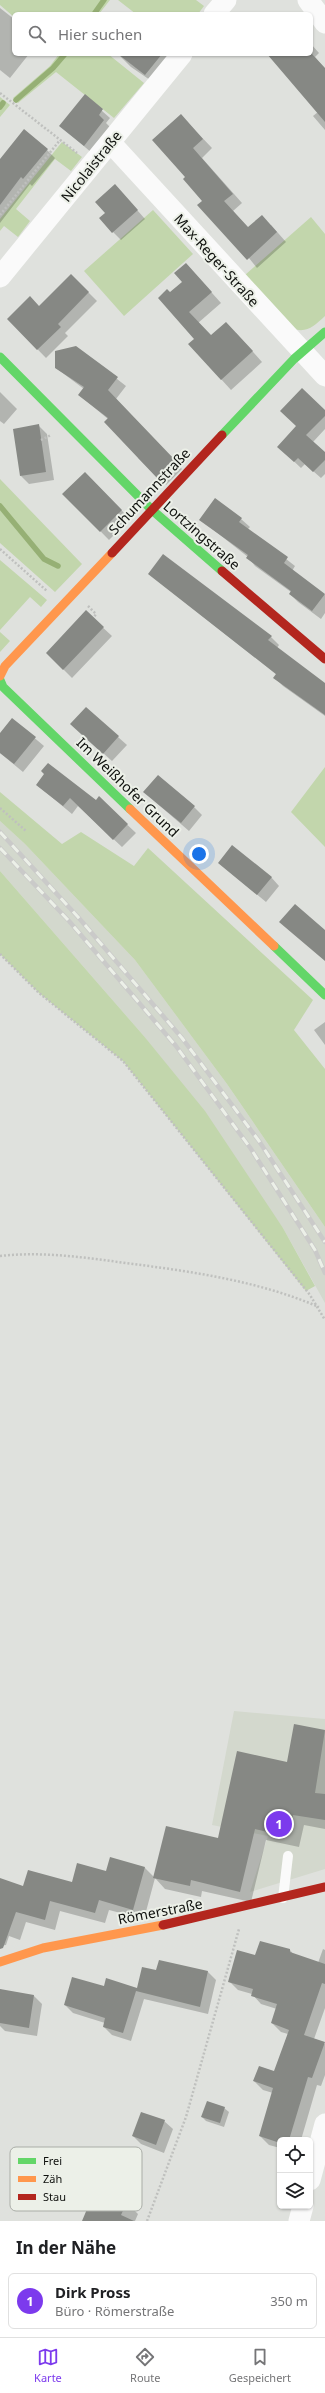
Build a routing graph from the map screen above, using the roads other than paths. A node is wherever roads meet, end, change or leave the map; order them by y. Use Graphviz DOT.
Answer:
graph roads {
  1 [pos="226,0"];
  2 [pos="308,0"];
  3 [pos="216,12"];
  4 [pos="325,23"];
  5 [pos="180,56"];
  6 [pos="110,142"];
  7 [pos="0,277"];
  8 [pos="325,332"];
  9 [pos="302,352"];
  10 [pos="0,357"];
  11 [pos="325,376"];
  12 [pos="151,509"];
  13 [pos="325,659"];
  14 [pos="0,676"];
  15 [pos="0,680"];
  16 [pos="325,995"];
  17 [pos="288,1856"];
  18 [pos="325,1887"];
  19 [pos="283,1898"];
  20 [pos="0,1962"];
  21 [pos="325,2124"];
  22 [pos="312,2173"];
  23 [pos="302,2209"];
  24 [pos="299,2221"];
  1 -- 3 [label="street"];
  2 -- 4 [label="street"];
  5 -- 6 [label="street, Nicolaistraße"];
  6 -- 7 [label="street, Nicolaistraße"];
  6 -- 9 [label="street, Max-Reger-Straße"];
  8 -- 9 [label="street, Schumannstraße"];
  9 -- 11 [label="street, Max-Reger-Straße"];
  9 -- 12 [label="street, Schumannstraße"];
  10 -- 12 [label="street, Lortzingstraße"];
  12 -- 13 [label="street, Lortzingstraße"];
  12 -- 14 [label="street, Schumannstraße"];
  15 -- 16 [label="street, Im Weißhofer Grund"];
  17 -- 19 [label="lane"];
  18 -- 19 [label="street, Römerstraße"];
  19 -- 20 [label="street, Römerstraße"];
  21 -- 22 [label="street"];
  23 -- 24 [label="street"];
}
